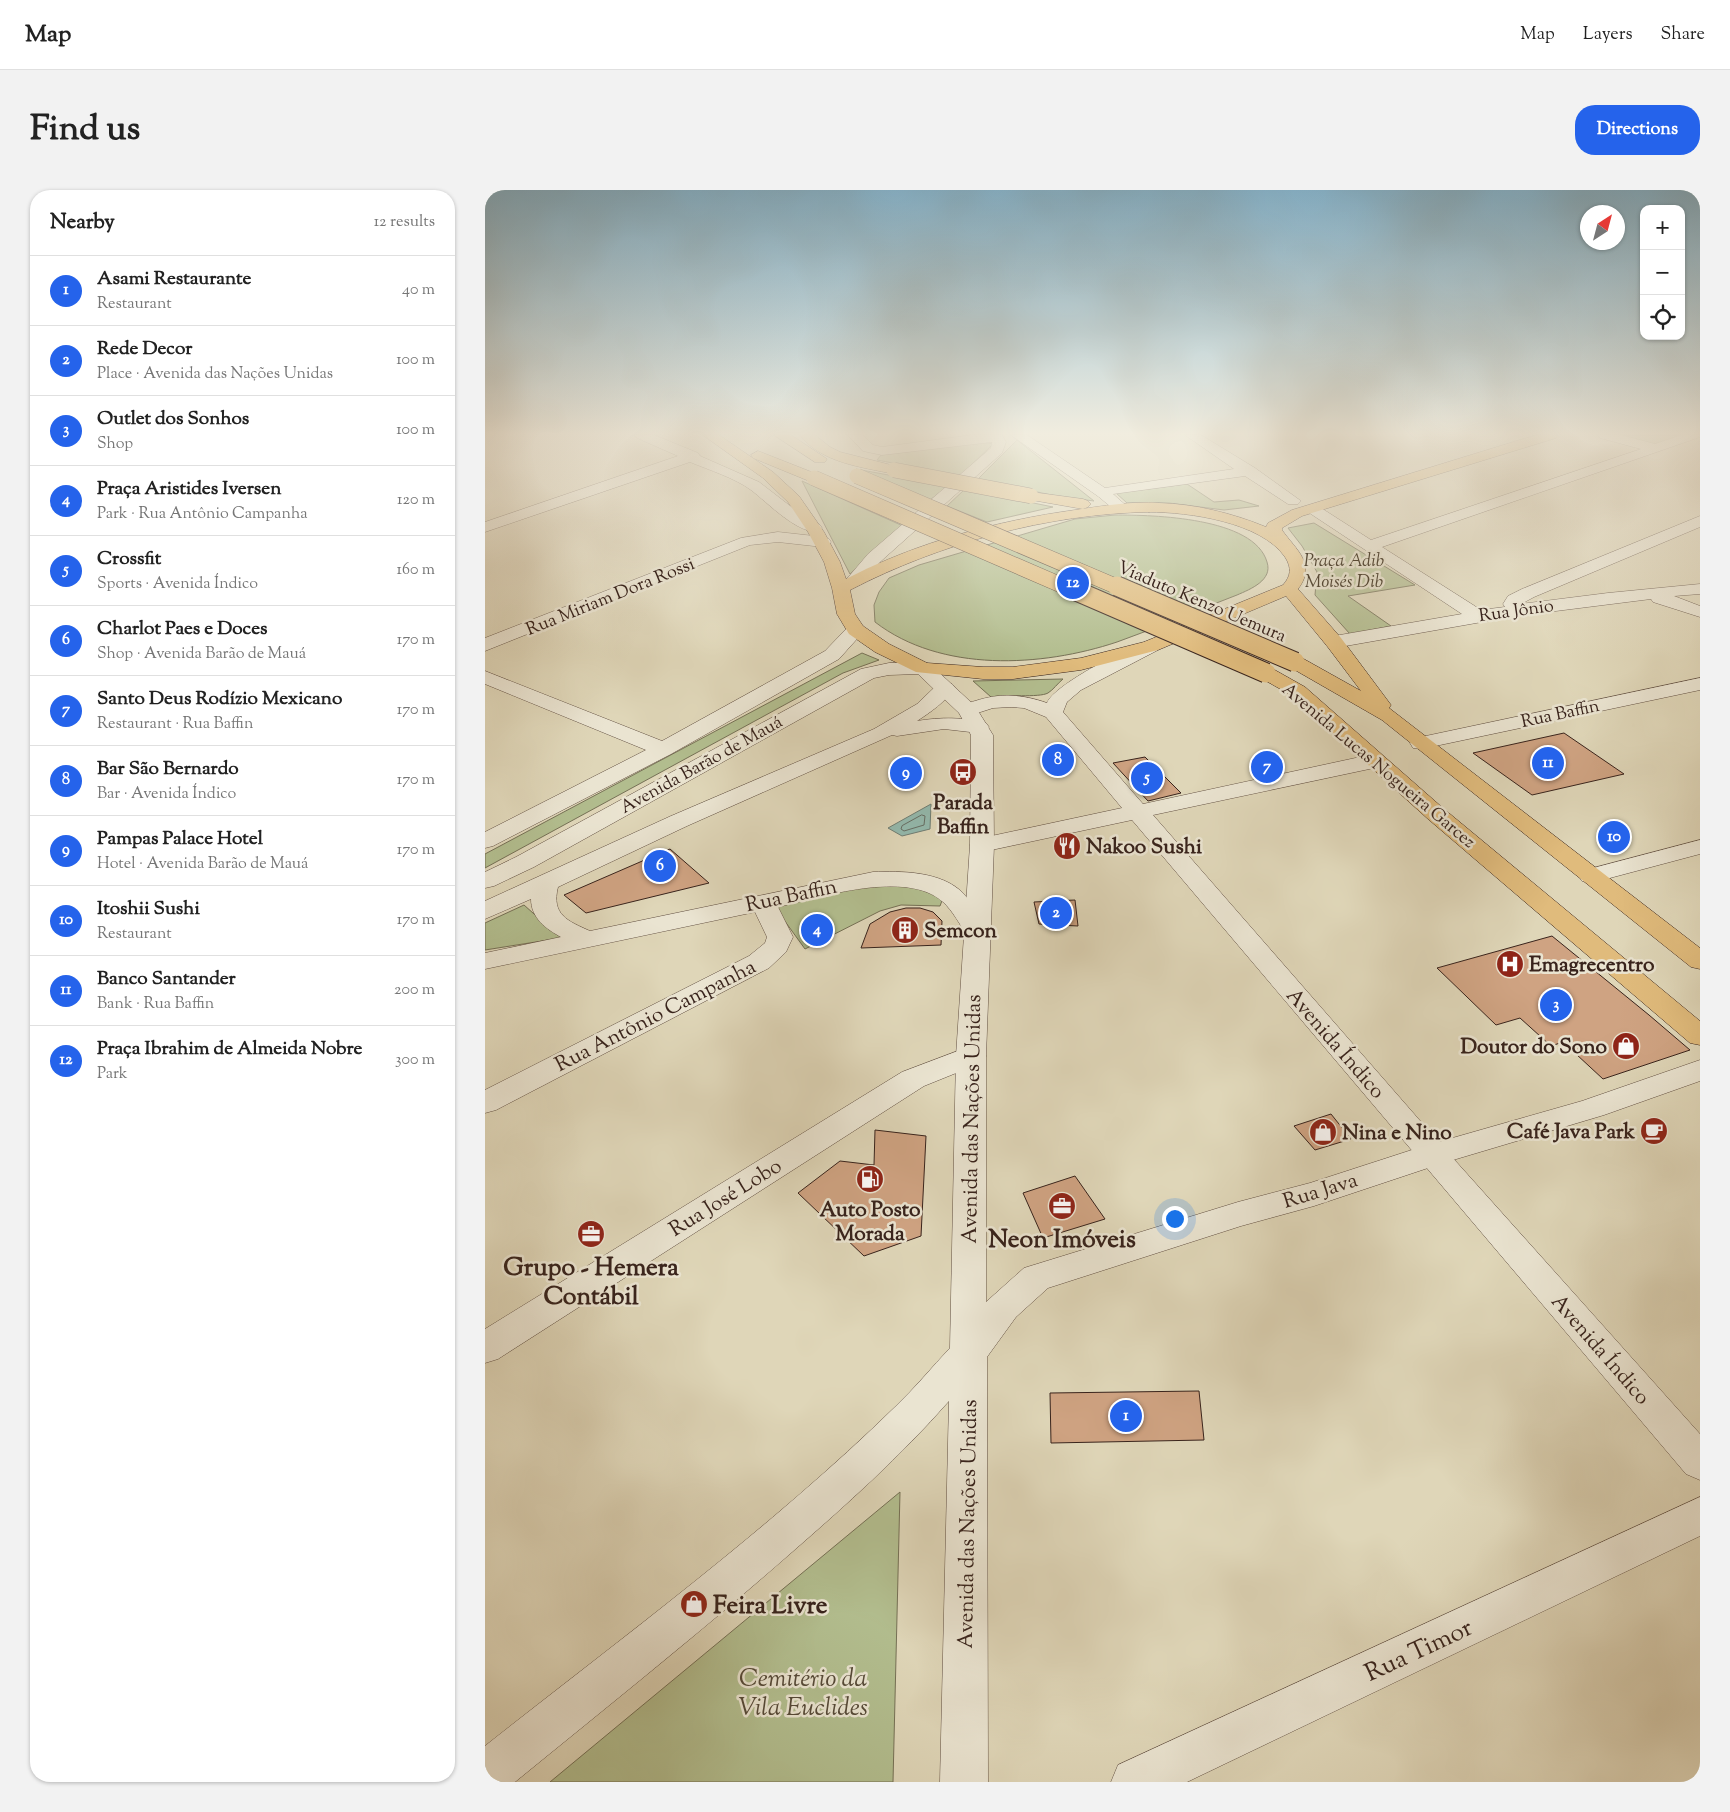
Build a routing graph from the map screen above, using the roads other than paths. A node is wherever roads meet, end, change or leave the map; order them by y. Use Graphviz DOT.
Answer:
graph roads {
  1 [pos="537,509"];
  2 [pos="785,509"];
  3 [pos="801,509"];
  4 [pos="887,509"];
  5 [pos="929,509"];
  6 [pos="934,509"];
  7 [pos="1112,509"];
  8 [pos="1177,509"];
  9 [pos="1312,509"];
  10 [pos="1313,509"];
  11 [pos="1475,509"];
  12 [pos="1254,512"];
  13 [pos="1220,516"];
  14 [pos="1700,520"];
  15 [pos="485,527"];
  16 [pos="818,535"];
  17 [pos="1282,542"];
  18 [pos="1371,545"];
  19 [pos="848,585"];
  20 [pos="1289,589"];
  21 [pos="1700,590"];
  22 [pos="1636,594"];
  23 [pos="1517,609"];
  24 [pos="1697,610"];
  25 [pos="1476,615"];
  26 [pos="856,630"];
  27 [pos="1334,642"];
  28 [pos="485,645"];
  29 [pos="1151,646"];
  30 [pos="1295,662"];
  31 [pos="923,668"];
  32 [pos="485,677"];
  33 [pos="1700,684"];
  34 [pos="945,688"];
  35 [pos="1053,713"];
  36 [pos="1389,716"];
  37 [pos="973,719"];
  38 [pos="881,733"];
  39 [pos="1421,743"];
  40 [pos="663,749"];
  41 [pos="1374,761"];
  42 [pos="1137,812"];
  43 [pos="485,840"];
  44 [pos="982,845"];
  45 [pos="1700,847"];
  46 [pos="1591,876"];
  47 [pos="485,881"];
  48 [pos="546,883"];
  49 [pos="763,901"];
  50 [pos="485,910"];
  51 [pos="977,931"];
  52 [pos="587,939"];
  53 [pos="485,961"];
  54 [pos="1700,961"];
  55 [pos="1700,1036"];
  56 [pos="971,1056"];
  57 [pos="1700,1070"];
  58 [pos="485,1103"];
  59 [pos="1432,1155"];
  60 [pos="485,1348"];
  61 [pos="969,1352"];
  62 [pos="1700,1462"];
  63 [pos="1700,1516"];
  64 [pos="485,1776"];
  65 [pos="964,1782"];
  66 [pos="1135,1782"];
  1 -- 15 [label="street"];
  2 -- 16 [label="street"];
  3 -- 16 [label="main road"];
  4 -- 41 [label="main road, Avenida Lucas Nogueira Garcez, bridge"];
  5 -- 19 [label="street"];
  6 -- 30 [label="main road, Viaduto Kenzo Uemura, bridge"];
  7 -- 19 [label="main road"];
  8 -- 13 [label="main road"];
  9 -- 17 [label="main road"];
  10 -- 18 [label="street"];
  11 -- 18 [label="street"];
  12 -- 13 [label="main road"];
  13 -- 17 [label="main road"];
  14 -- 23 [label="street"];
  16 -- 19 [label="main road"];
  16 -- 28 [label="street, Rua Miriam Dora Rossi"];
  17 -- 20 [label="main road"];
  18 -- 25 [label="street"];
  19 -- 26 [label="main road"];
  20 -- 27 [label="main road, Avenida Lucas Nogueira Garcez"];
  20 -- 29 [label="main road"];
  21 -- 22 [label="street, Rua Jônio"];
  21 -- 24 [label="street"];
  22 -- 23 [label="street, Rua Jônio"];
  22 -- 24 [label="street"];
  23 -- 25 [label="street, Rua Jônio"];
  25 -- 27 [label="street, Rua Jônio"];
  26 -- 31 [label="main road"];
  26 -- 40 [label="street, Avenida Barão de Mauá"];
  27 -- 36 [label="main road, Avenida Lucas Nogueira Garcez"];
  29 -- 31 [label="main road"];
  29 -- 35 [label="street"];
  30 -- 36 [label="main road, Avenida Lucas Nogueira Garcez"];
  31 -- 34 [label="street"];
  31 -- 47 [label="street, Avenida Barão de Mauá"];
  32 -- 40 [label="street"];
  33 -- 39 [label="street, Rua Baffin"];
  34 -- 37 [label="street"];
  34 -- 38 [label="street, Avenida Barão de Mauá"];
  35 -- 37 [label="street, Avenida Índico"];
  35 -- 42 [label="street, Avenida Índico"];
  36 -- 39 [label="main road, Avenida Lucas Nogueira Garcez"];
  37 -- 38 [label="street, Avenida Barão de Mauá"];
  37 -- 44 [label="street, Avenida das Nações Unidas"];
  38 -- 48 [label="street, Avenida Barão de Mauá"];
  39 -- 46 [label="main road, Avenida Lucas Nogueira Garcez"];
  40 -- 43 [label="street, Avenida Barão de Mauá"];
  41 -- 42 [label="street"];
  41 -- 55 [label="main road, Avenida Lucas Nogueira Garcez"];
  42 -- 44 [label="street"];
  42 -- 59 [label="street, Avenida Índico"];
  44 -- 51 [label="street, Avenida das Nações Unidas"];
  45 -- 46 [label="street"];
  46 -- 54 [label="main road, Avenida Lucas Nogueira Garcez"];
  48 -- 50 [label="street, Avenida Barão de Mauá"];
  48 -- 52 [label="street"];
  49 -- 51 [label="street, Rua Baffin"];
  49 -- 52 [label="street, Rua Baffin"];
  49 -- 58 [label="street, Rua Antônio Campanha"];
  51 -- 56 [label="street, Avenida das Nações Unidas"];
  52 -- 53 [label="street, Rua Baffin"];
  56 -- 60 [label="street, Rua José Lobo"];
  56 -- 61 [label="street, Avenida das Nações Unidas"];
  57 -- 59 [label="street, Rua Java"];
  59 -- 61 [label="street, Rua Java"];
  59 -- 62 [label="street, Avenida Índico"];
  61 -- 64 [label="street, Rua Java"];
  61 -- 65 [label="street, Avenida das Nações Unidas"];
  63 -- 66 [label="street, Rua Timor"];
}
